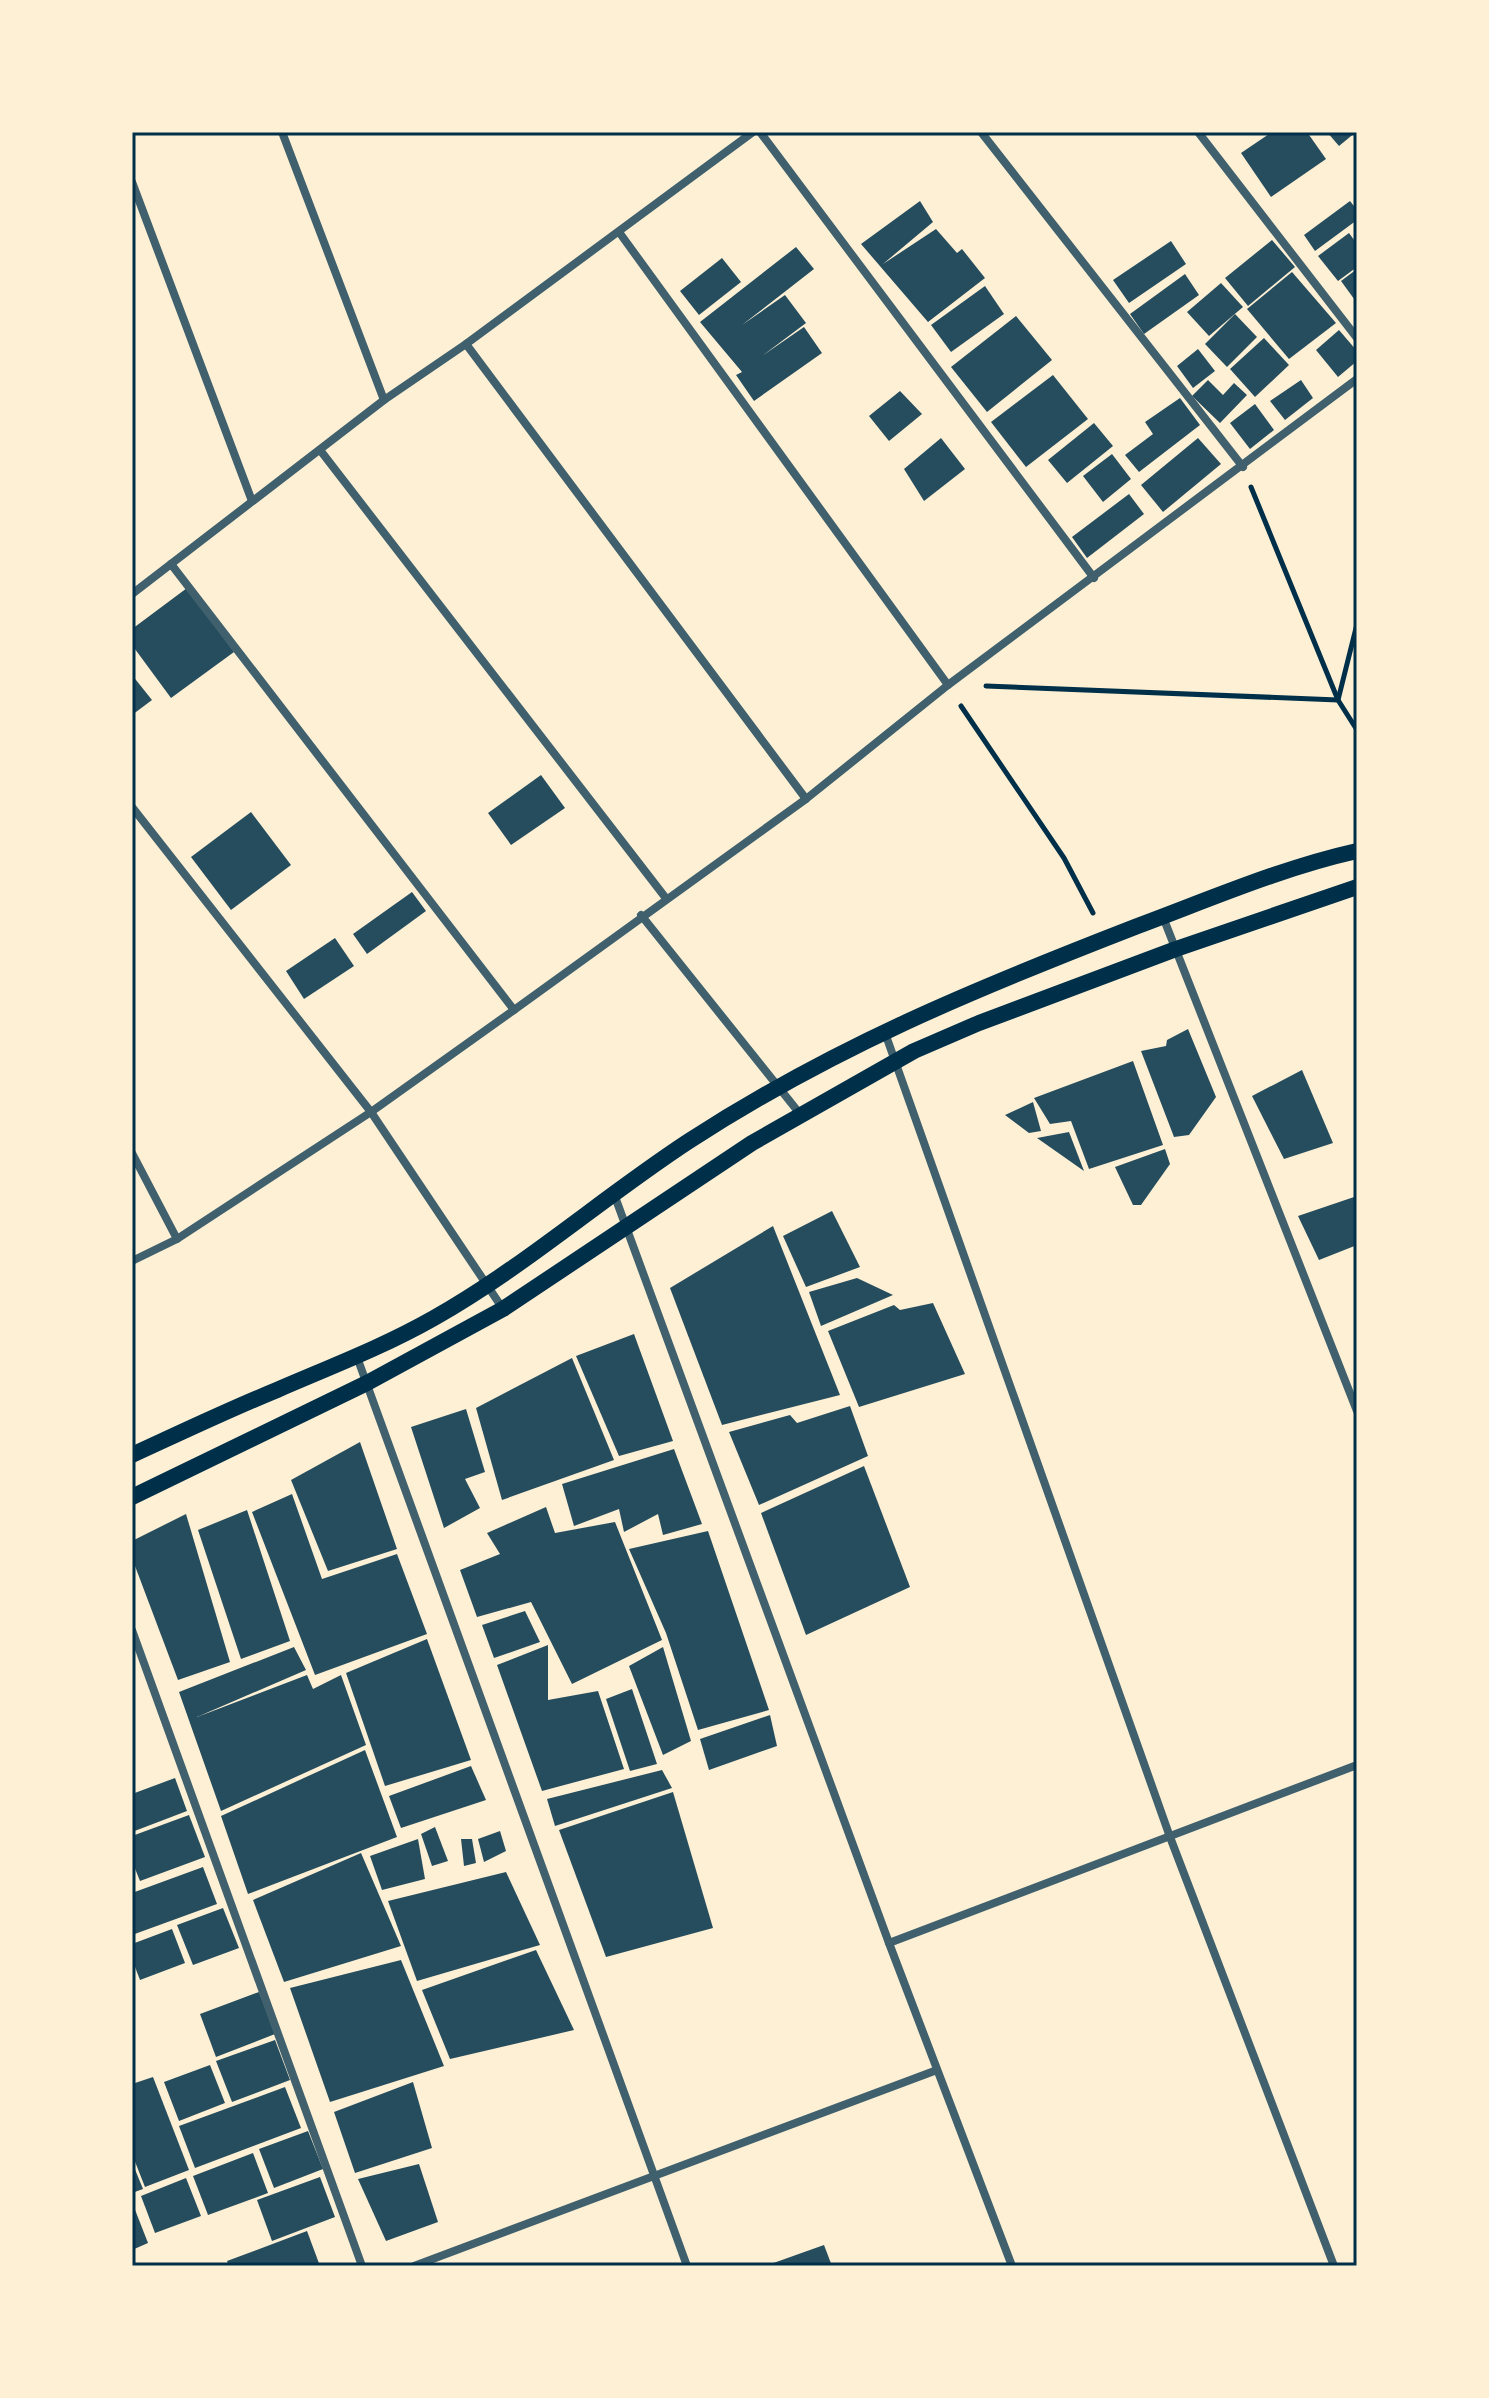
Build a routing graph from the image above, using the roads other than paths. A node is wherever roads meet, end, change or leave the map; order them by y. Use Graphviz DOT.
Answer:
graph roads {
  1 [pos="282,132"];
  2 [pos="753,132"];
  3 [pos="760,132"];
  4 [pos="981,132"];
  5 [pos="1198,132"];
  6 [pos="132,182"];
  7 [pos="619,232"];
  8 [pos="1357,338"];
  9 [pos="466,344"];
  10 [pos="1357,379"];
  11 [pos="384,400"];
  12 [pos="320,450"];
  13 [pos="1243,467"];
  14 [pos="252,501"];
  15 [pos="171,564"];
  16 [pos="1094,578"];
  17 [pos="132,594"];
  18 [pos="948,685"];
  19 [pos="806,799"];
  20 [pos="132,807"];
  21 [pos="1357,851"];
  22 [pos="1357,887"];
  23 [pos="665,897"];
  24 [pos="641,915"];
  25 [pos="1163,917"];
  26 [pos="1176,949"];
  27 [pos="514,1010"];
  28 [pos="884,1030"];
  29 [pos="895,1061"];
  30 [pos="778,1087"];
  31 [pos="371,1112"];
  32 [pos="800,1114"];
  33 [pos="132,1153"];
  34 [pos="614,1194"];
  35 [pos="626,1226"];
  36 [pos="177,1239"];
  37 [pos="132,1261"];
  38 [pos="487,1285"];
  39 [pos="503,1309"];
  40 [pos="357,1356"];
  41 [pos="367,1383"];
  42 [pos="1357,1411"];
  43 [pos="132,1455"];
  44 [pos="132,1497"];
  45 [pos="132,1630"];
  46 [pos="1357,1765"];
  47 [pos="1170,1837"];
  48 [pos="889,1943"];
  49 [pos="937,2070"];
  50 [pos="653,2176"];
  51 [pos="362,2266"];
  52 [pos="414,2266"];
  53 [pos="687,2266"];
  54 [pos="1012,2266"];
  55 [pos="1334,2266"];
  1 -- 11 [label="street"];
  2 -- 7 [label="street"];
  3 -- 16 [label="street"];
  4 -- 13 [label="street"];
  5 -- 8 [label="street"];
  6 -- 14 [label="street"];
  7 -- 9 [label="street"];
  7 -- 18 [label="street"];
  9 -- 11 [label="street"];
  9 -- 19 [label="street"];
  10 -- 13 [label="street"];
  11 -- 12 [label="street"];
  12 -- 14 [label="street"];
  12 -- 23 [label="street"];
  13 -- 16 [label="street"];
  14 -- 15 [label="street"];
  15 -- 17 [label="street"];
  15 -- 27 [label="street"];
  16 -- 18 [label="street"];
  18 -- 19 [label="street"];
  19 -- 23 [label="street"];
  20 -- 31 [label="street"];
  21 -- 25 [label="main road"];
  22 -- 26 [label="main road"];
  23 -- 24 [label="street"];
  24 -- 27 [label="street"];
  24 -- 30 [label="street"];
  25 -- 26 [label="street"];
  25 -- 28 [label="main road"];
  26 -- 29 [label="main road"];
  26 -- 42 [label="street"];
  27 -- 31 [label="street"];
  28 -- 29 [label="street"];
  28 -- 30 [label="main road"];
  29 -- 32 [label="main road"];
  29 -- 47 [label="street"];
  30 -- 32 [label="street"];
  30 -- 34 [label="main road"];
  31 -- 36 [label="street"];
  31 -- 38 [label="street"];
  32 -- 35 [label="main road"];
  33 -- 36 [label="street"];
  34 -- 35 [label="street"];
  34 -- 38 [label="main road"];
  35 -- 39 [label="main road"];
  35 -- 48 [label="street"];
  36 -- 37 [label="street"];
  38 -- 39 [label="street"];
  38 -- 40 [label="main road"];
  39 -- 41 [label="main road"];
  40 -- 41 [label="street"];
  40 -- 43 [label="main road"];
  41 -- 44 [label="main road"];
  41 -- 50 [label="street"];
  45 -- 51 [label="street"];
  46 -- 47 [label="street"];
  47 -- 48 [label="street"];
  47 -- 55 [label="street"];
  48 -- 49 [label="street"];
  49 -- 50 [label="street"];
  49 -- 54 [label="street"];
  50 -- 52 [label="street"];
  50 -- 53 [label="street"];
}
